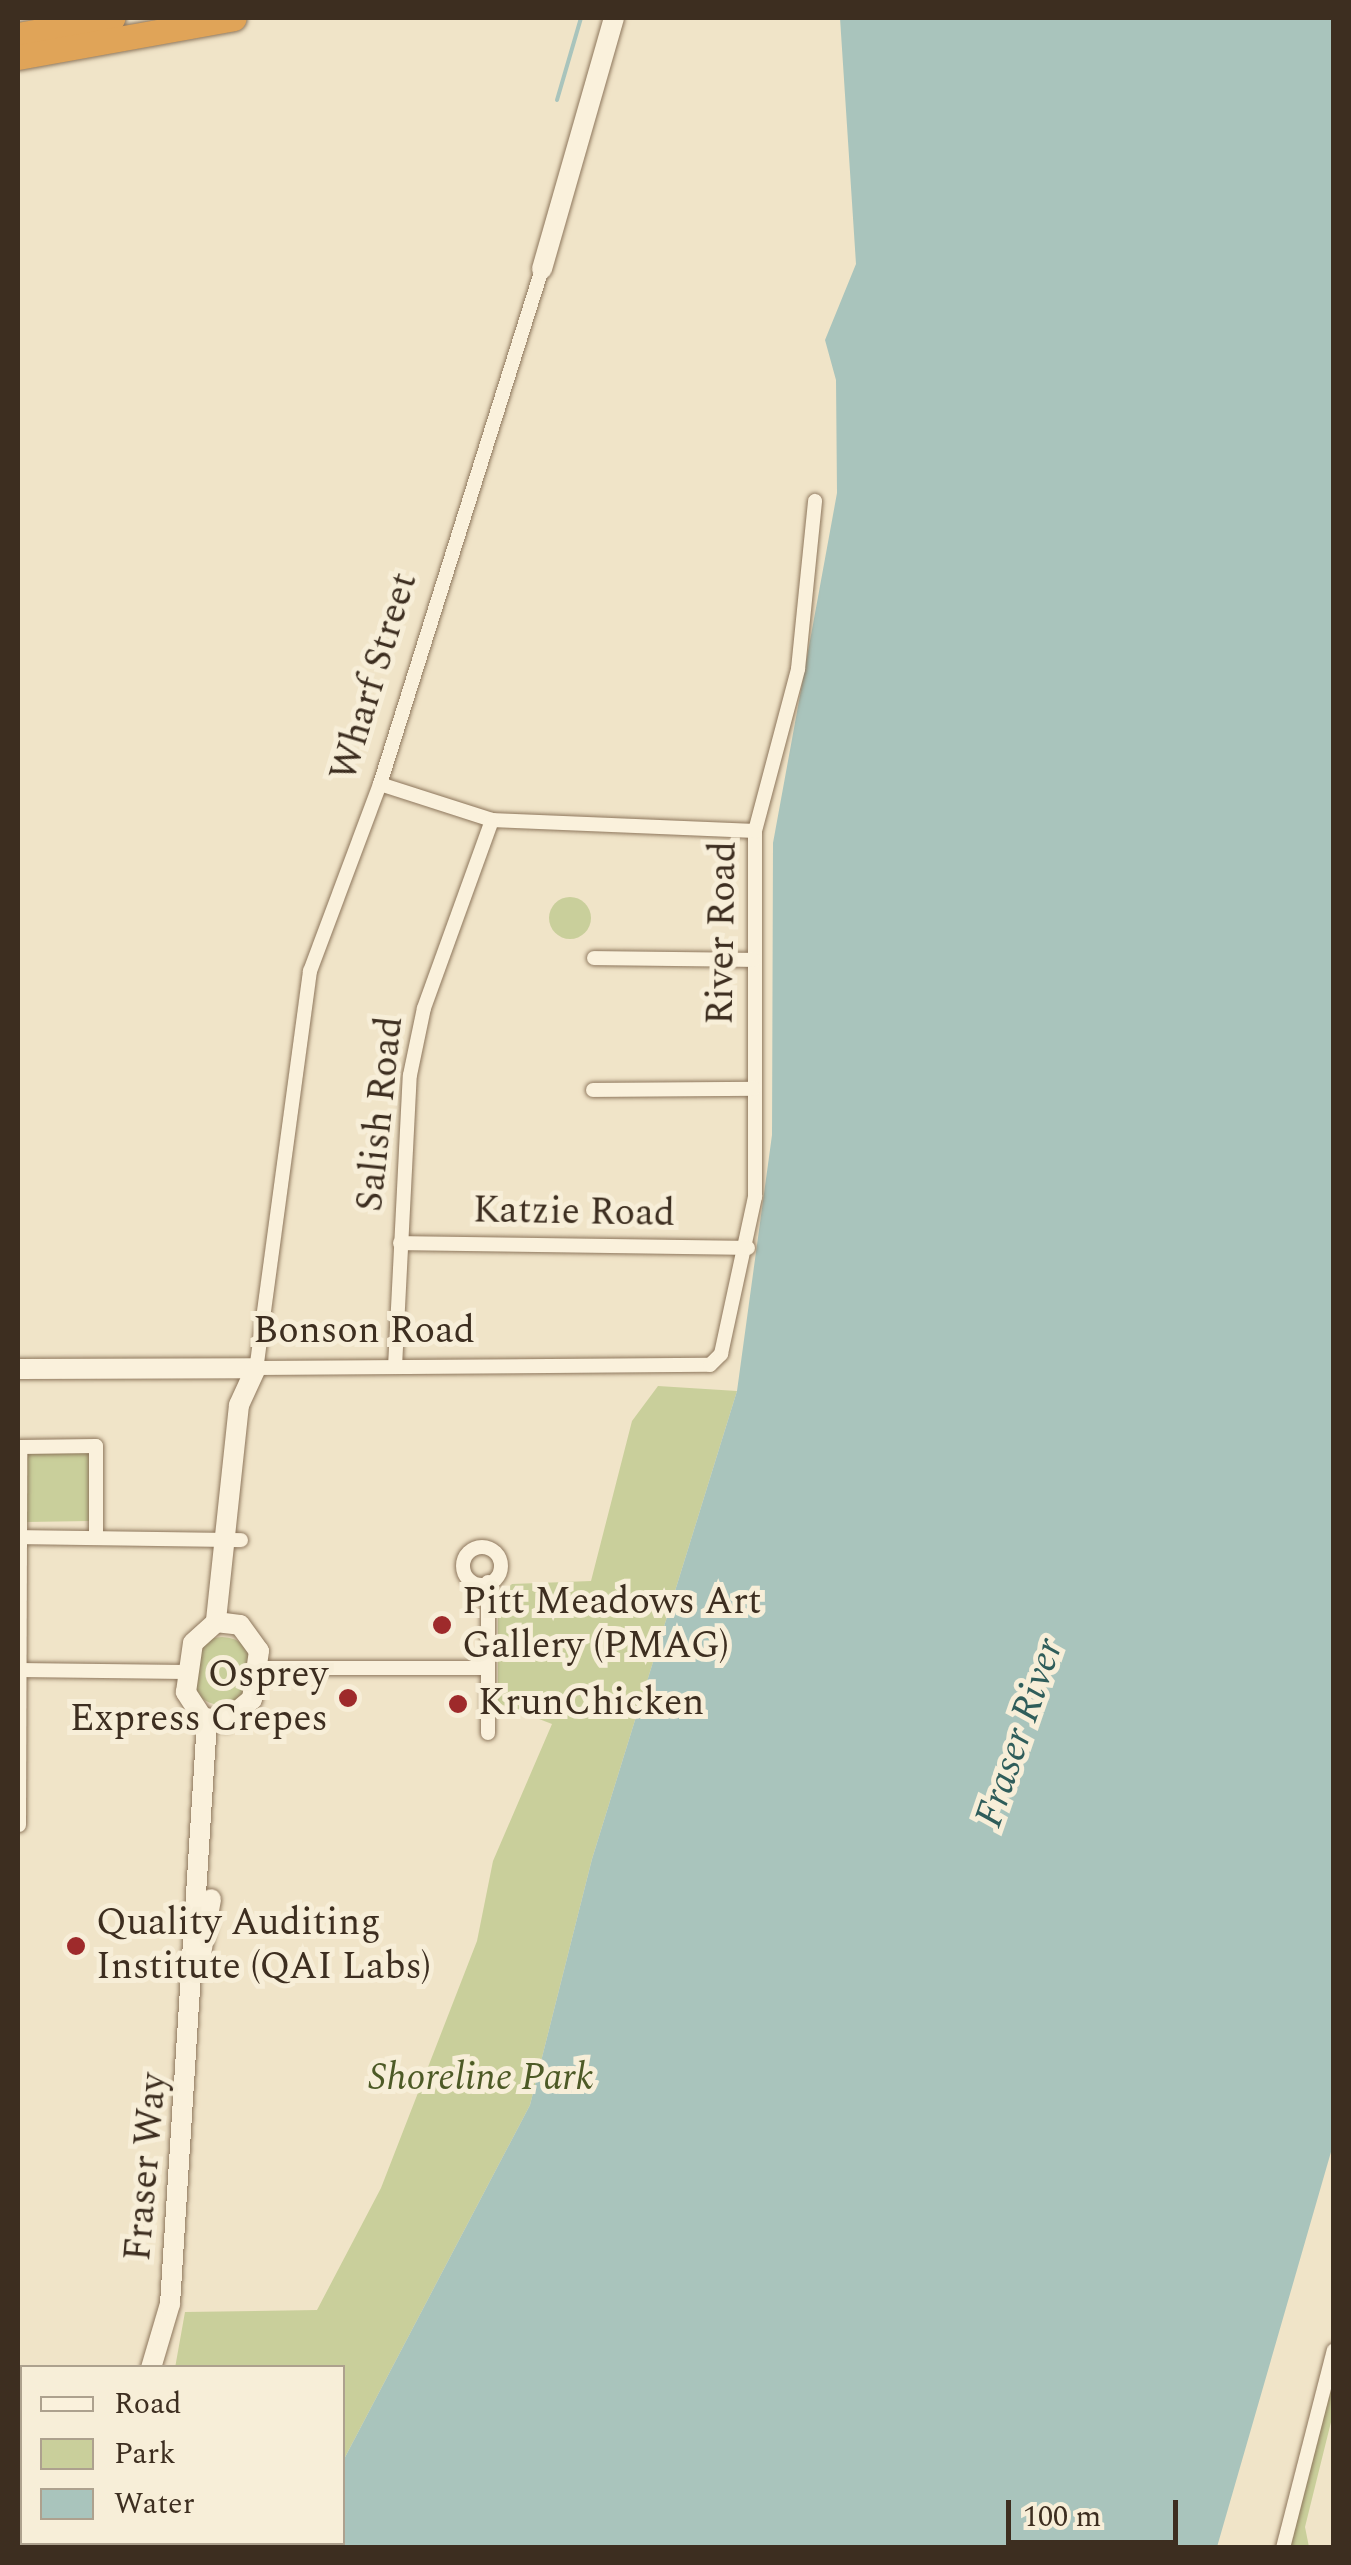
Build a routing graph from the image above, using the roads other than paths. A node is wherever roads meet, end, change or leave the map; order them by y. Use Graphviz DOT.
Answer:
graph roads {
  1 [pos="112,18"];
  2 [pos="234,18"];
  3 [pos="614,18"];
  4 [pos="18,35"];
  5 [pos="18,57"];
  6 [pos="542,270"];
  7 [pos="815,501"];
  8 [pos="380,784"];
  9 [pos="492,820"];
  10 [pos="756,831"];
  11 [pos="594,958"];
  12 [pos="754,960"];
  13 [pos="754,1089"];
  14 [pos="594,1090"];
  15 [pos="400,1243"];
  16 [pos="748,1248"];
  17 [pos="710,1365"];
  18 [pos="395,1367"];
  19 [pos="256,1368"];
  20 [pos="18,1369"];
  21 [pos="96,1536"];
  22 [pos="20,1537"];
  23 [pos="235,1539"];
  24 [pos="488,1582"];
  25 [pos="216,1622"];
  26 [pos="240,1625"];
  27 [pos="258,1668"];
  28 [pos="488,1668"];
  29 [pos="19,1670"];
  30 [pos="186,1672"];
  31 [pos="216,1722"];
  32 [pos="488,1733"];
  33 [pos="19,1825"];
  34 [pos="1334,2350"];
  35 [pos="151,2365"];
  36 [pos="1283,2548"];
  1 -- 4 [label="highway"];
  2 -- 5 [label="highway"];
  3 -- 6 [label="street, Wharf Street"];
  6 -- 8 [label="street, Wharf Street"];
  7 -- 10 [label="street, River Road"];
  8 -- 9 [label="street"];
  8 -- 19 [label="street, Wharf Street"];
  9 -- 10 [label="street"];
  9 -- 15 [label="street, Salish Road"];
  10 -- 12 [label="street, River Road"];
  11 -- 12 [label="street"];
  12 -- 13 [label="street, River Road"];
  13 -- 14 [label="street"];
  13 -- 16 [label="street, River Road"];
  15 -- 16 [label="street, Katzie Road"];
  15 -- 18 [label="street, Salish Road"];
  16 -- 17 [label="street, River Road"];
  17 -- 18 [label="street, Bonson Road"];
  18 -- 19 [label="street, Bonson Road"];
  19 -- 20 [label="street, Bonson Road"];
  19 -- 23 [label="street"];
  21 -- 22 [label="street"];
  21 -- 22 [label="street"];
  21 -- 23 [label="street"];
  22 -- 29 [label="street"];
  23 -- 25 [label="street"];
  23 -- 26 [label="street"];
  24 -- 28 [label="street"];
  25 -- 26 [label="street"];
  25 -- 30 [label="street"];
  26 -- 27 [label="street"];
  27 -- 28 [label="street"];
  27 -- 31 [label="street"];
  28 -- 32 [label="street"];
  29 -- 30 [label="street"];
  29 -- 33 [label="street"];
  30 -- 31 [label="street"];
  31 -- 35 [label="street, Fraser Way"];
  34 -- 36 [label="street"];
}
